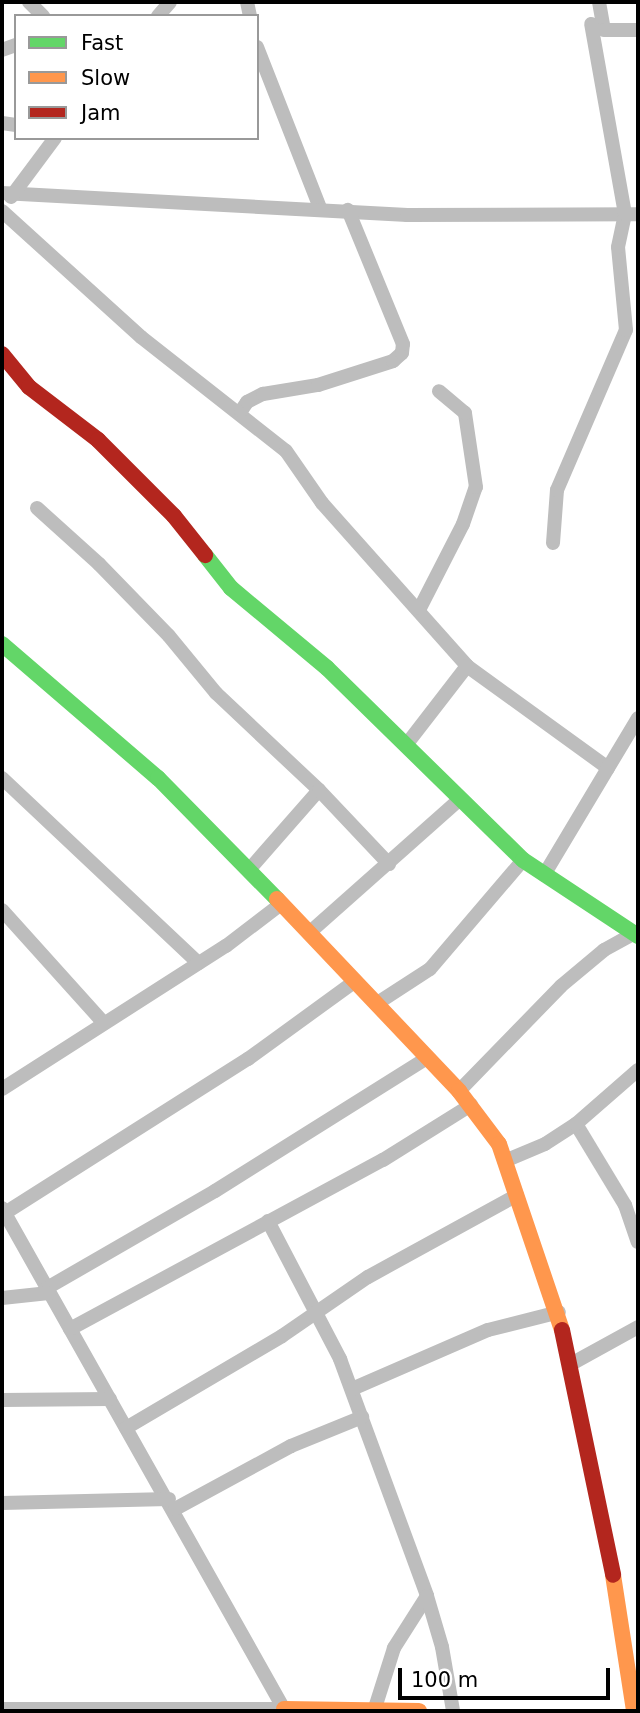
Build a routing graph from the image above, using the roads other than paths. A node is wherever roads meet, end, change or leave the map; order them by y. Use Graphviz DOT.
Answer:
graph roads {
  1 [pos="599,2"];
  2 [pos="591,24"];
  3 [pos="638,30"];
  4 [pos="259,59"];
  5 [pos="265,95"];
  6 [pos="53,140"];
  7 [pos="8,193"];
  8 [pos="2,210"];
  9 [pos="321,210"];
  10 [pos="348,210"];
  11 [pos="631,214"];
  12 [pos="2,354"];
  13 [pos="439,391"];
  14 [pos="241,411"];
  15 [pos="37,508"];
  16 [pos="553,543"];
  17 [pos="420,608"];
  18 [pos="2,644"];
  19 [pos="467,666"];
  20 [pos="638,718"];
  21 [pos="405,745"];
  22 [pos="608,768"];
  23 [pos="2,778"];
  24 [pos="319,790"];
  25 [pos="459,800"];
  26 [pos="523,860"];
  27 [pos="389,864"];
  28 [pos="249,870"];
  29 [pos="544,875"];
  30 [pos="281,904"];
  31 [pos="2,910"];
  32 [pos="309,933"];
  33 [pos="637,934"];
  34 [pos="198,963"];
  35 [pos="354,982"];
  36 [pos="376,1004"];
  37 [pos="103,1022"];
  38 [pos="427,1058"];
  39 [pos="638,1070"];
  40 [pos="624,1084"];
  41 [pos="2,1089"];
  42 [pos="638,1090"];
  43 [pos="459,1091"];
  44 [pos="471,1105"];
  45 [pos="576,1124"];
  46 [pos="507,1160"];
  47 [pos="517,1195"];
  48 [pos="3,1210"];
  49 [pos="268,1221"];
  50 [pos="638,1242"];
  51 [pos="48,1290"];
  52 [pos="2,1298"];
  53 [pos="319,1311"];
  54 [pos="559,1312"];
  55 [pos="638,1327"];
  56 [pos="70,1329"];
  57 [pos="572,1364"];
  58 [pos="352,1390"];
  59 [pos="110,1399"];
  60 [pos="2,1401"];
  61 [pos="362,1417"];
  62 [pos="126,1428"];
  63 [pos="2,1503"];
  64 [pos="172,1504"];
  65 [pos="426,1596"];
  66 [pos="2,1709"];
  67 [pos="285,1710"];
  68 [pos="374,1711"];
  69 [pos="419,1711"];
  70 [pos="453,1711"];
  71 [pos="634,1711"];
  1 -- 3 [label="street"];
  2 -- 11 [label="street"];
  4 -- 5 [label="street"];
  5 -- 9 [label="street"];
  6 -- 7 [label="street"];
  7 -- 8 [label="street"];
  7 -- 9 [label="street"];
  8 -- 14 [label="street"];
  9 -- 10 [label="street"];
  10 -- 11 [label="street"];
  10 -- 14 [label="street"];
  11 -- 16 [label="street"];
  12 -- 21 [label="street"];
  13 -- 17 [label="street"];
  14 -- 17 [label="street"];
  15 -- 24 [label="street"];
  17 -- 19 [label="street"];
  18 -- 28 [label="street"];
  19 -- 21 [label="street"];
  19 -- 22 [label="street"];
  20 -- 22 [label="street"];
  21 -- 25 [label="street"];
  22 -- 29 [label="street"];
  23 -- 34 [label="street"];
  24 -- 27 [label="street"];
  24 -- 28 [label="street"];
  25 -- 26 [label="street"];
  25 -- 27 [label="street"];
  26 -- 29 [label="street"];
  26 -- 36 [label="street"];
  27 -- 32 [label="street"];
  28 -- 30 [label="street"];
  29 -- 33 [label="street"];
  30 -- 32 [label="street"];
  30 -- 34 [label="street"];
  31 -- 37 [label="street"];
  32 -- 35 [label="street"];
  33 -- 43 [label="street"];
  34 -- 37 [label="street"];
  35 -- 36 [label="street"];
  35 -- 48 [label="street"];
  36 -- 38 [label="street"];
  37 -- 41 [label="street"];
  38 -- 43 [label="street"];
  38 -- 51 [label="street"];
  39 -- 40 [label="street"];
  40 -- 42 [label="street"];
  40 -- 45 [label="street"];
  43 -- 44 [label="street"];
  44 -- 46 [label="street"];
  44 -- 49 [label="street"];
  45 -- 46 [label="street"];
  45 -- 50 [label="street"];
  46 -- 47 [label="street"];
  47 -- 53 [label="street"];
  47 -- 54 [label="street"];
  48 -- 51 [label="street"];
  49 -- 53 [label="street"];
  49 -- 56 [label="street"];
  51 -- 52 [label="street"];
  51 -- 56 [label="street"];
  53 -- 58 [label="street"];
  53 -- 62 [label="street"];
  54 -- 57 [label="street"];
  54 -- 58 [label="street"];
  55 -- 57 [label="street"];
  56 -- 59 [label="street"];
  57 -- 71 [label="street"];
  58 -- 61 [label="street"];
  59 -- 60 [label="street"];
  59 -- 62 [label="street"];
  61 -- 64 [label="street"];
  61 -- 65 [label="street"];
  62 -- 64 [label="street"];
  63 -- 64 [label="street"];
  64 -- 67 [label="street"];
  65 -- 68 [label="street"];
  65 -- 70 [label="street"];
  66 -- 67 [label="street"];
  67 -- 68 [label="street"];
  68 -- 69 [label="street"];
}
